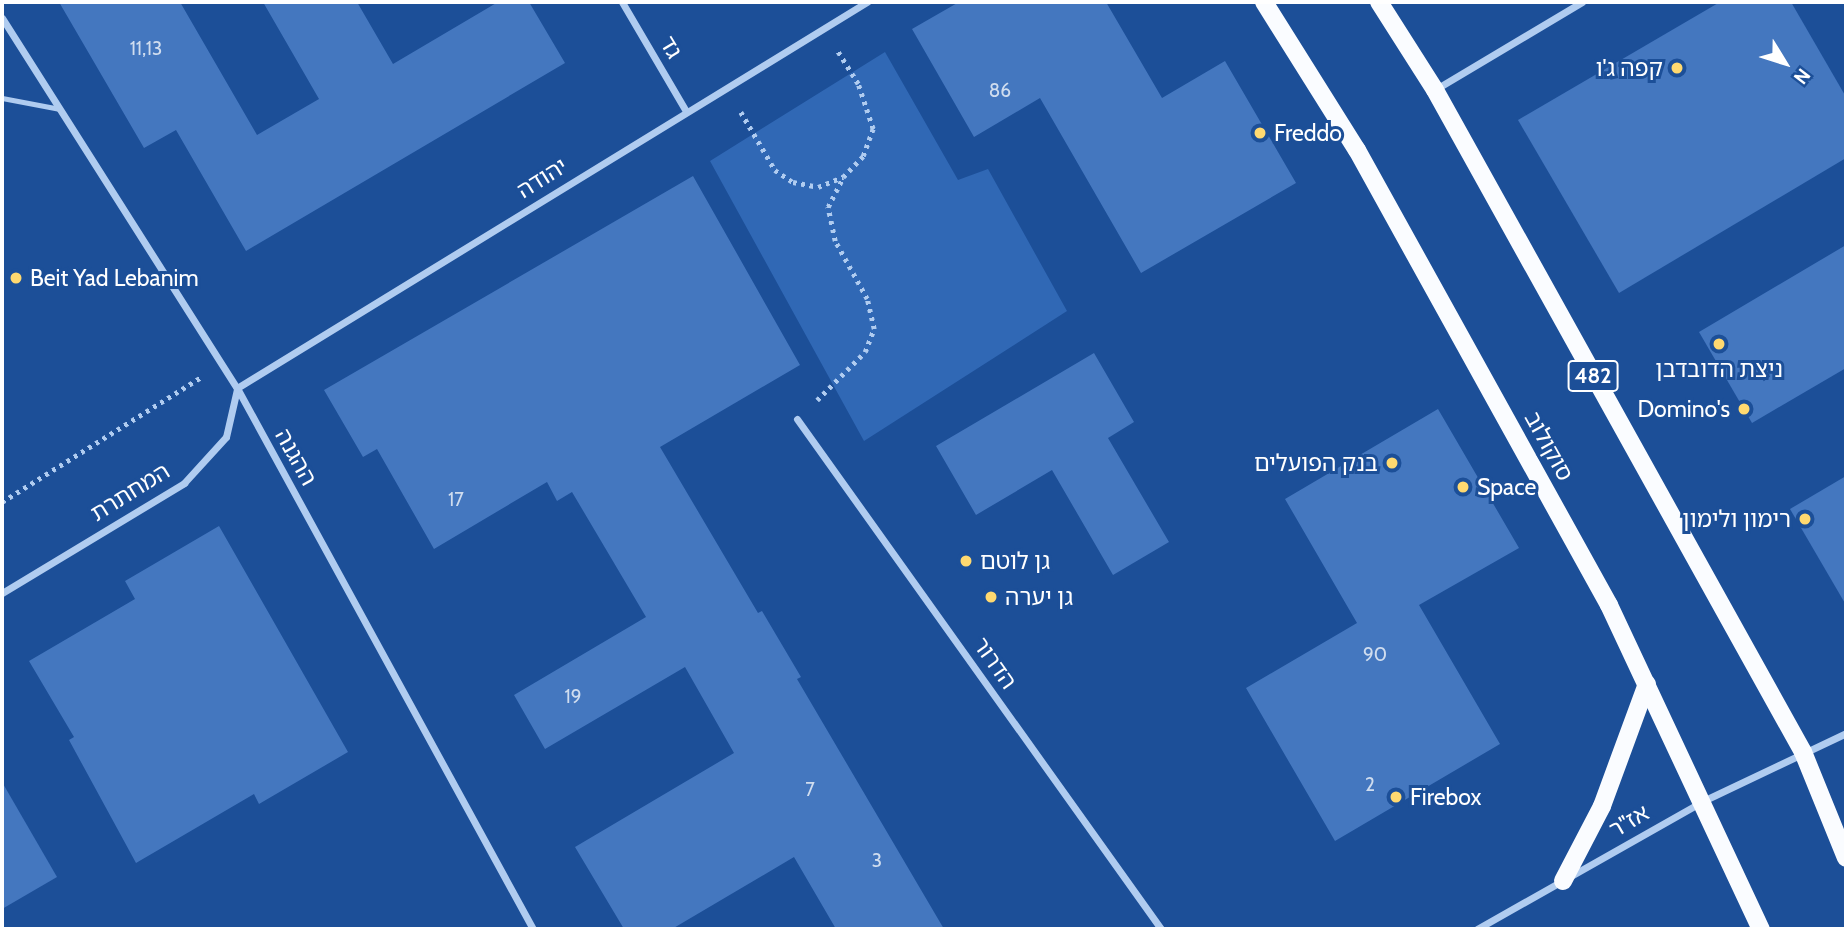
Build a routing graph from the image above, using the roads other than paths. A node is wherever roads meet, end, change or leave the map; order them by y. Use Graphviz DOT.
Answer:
graph roads {
  1 [pos="622,2"];
  2 [pos="867,2"];
  3 [pos="1264,2"];
  4 [pos="1379,2"];
  5 [pos="1583,2"];
  6 [pos="2,18"];
  7 [pos="1435,90"];
  8 [pos="2,98"];
  9 [pos="60,109"];
  10 [pos="686,111"];
  11 [pos="237,388"];
  12 [pos="797,419"];
  13 [pos="2,593"];
  14 [pos="1647,684"];
  15 [pos="1846,733"];
  16 [pos="1803,752"];
  17 [pos="1703,801"];
  18 [pos="1846,858"];
  19 [pos="1563,881"];
  20 [pos="533,929"];
  21 [pos="1161,929"];
  22 [pos="1477,929"];
  23 [pos="1761,929"];
  1 -- 10 [label="street, גד"];
  2 -- 10 [label="street, יהודה"];
  3 -- 14 [label="main road, סוקולוב"];
  4 -- 7 [label="main road, 482"];
  5 -- 7 [label="street"];
  6 -- 9 [label="street, ההגנה"];
  7 -- 16 [label="main road, 482"];
  8 -- 9 [label="lane"];
  9 -- 11 [label="street, ההגנה"];
  10 -- 11 [label="street, יהודה"];
  11 -- 13 [label="street, המחתרת"];
  11 -- 20 [label="street, ההגנה"];
  12 -- 21 [label="street, הדרור"];
  14 -- 17 [label="main road, סוקולוב"];
  14 -- 19 [label="main road"];
  15 -- 16 [label="street, אז\"ר"];
  16 -- 17 [label="street, אז\"ר"];
  16 -- 18 [label="main road, 482"];
  17 -- 19 [label="street, אז\"ר"];
  17 -- 23 [label="main road, סוקולוב"];
  19 -- 22 [label="street, אז\"ר"];
}
